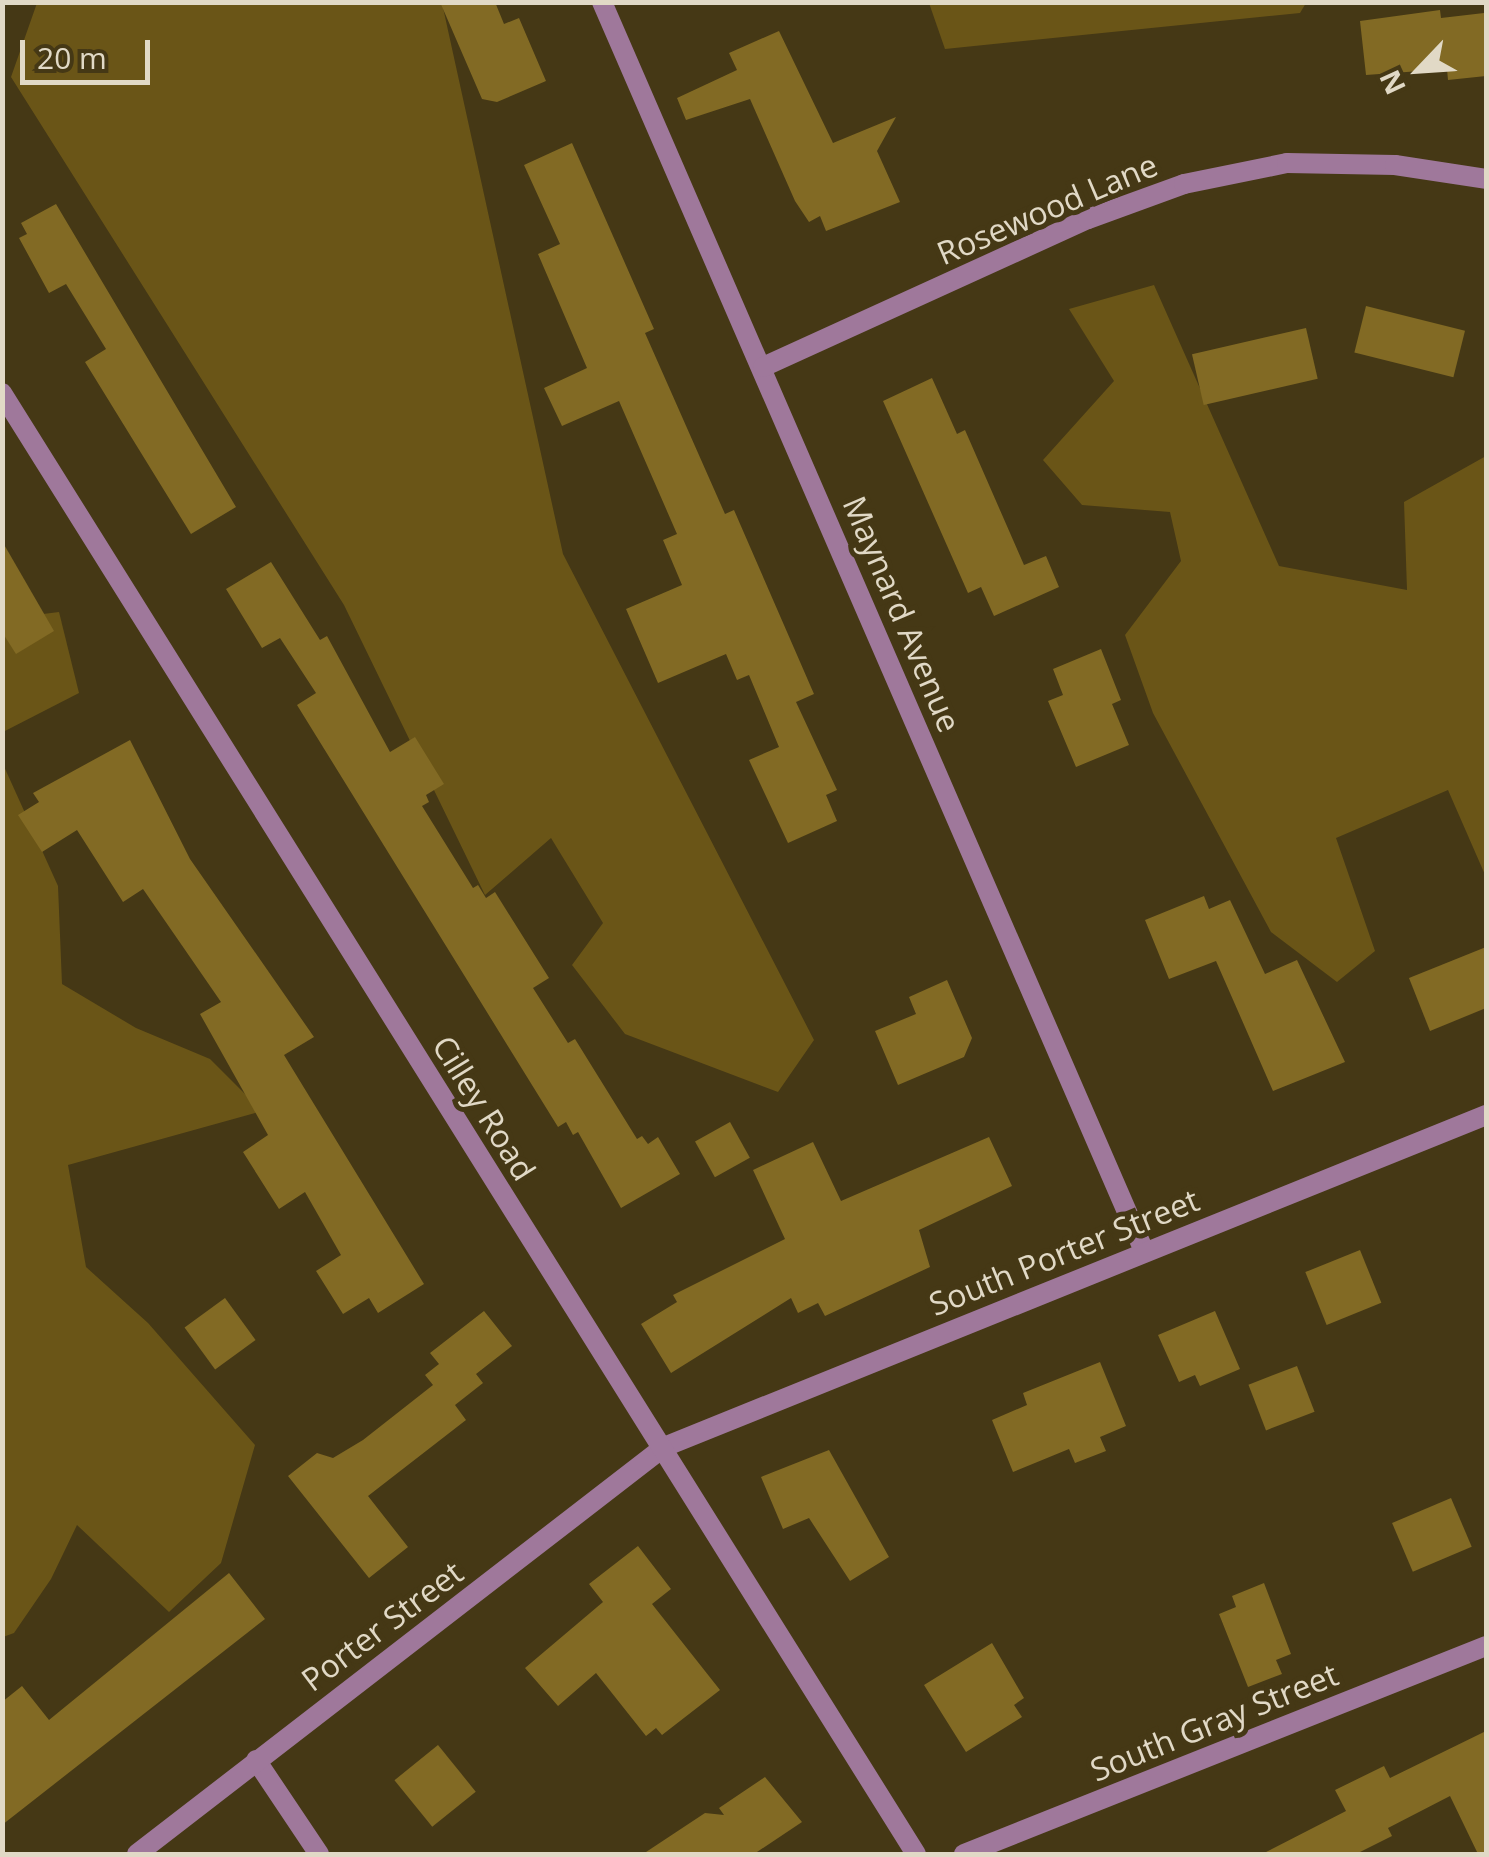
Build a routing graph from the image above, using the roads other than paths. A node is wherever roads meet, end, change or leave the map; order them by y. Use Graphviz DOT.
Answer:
graph roads {
  1 [pos="602,2"];
  2 [pos="1486,180"];
  3 [pos="763,367"];
  4 [pos="2,392"];
  5 [pos="1486,1115"];
  6 [pos="1144,1251"];
  7 [pos="664,1447"];
  8 [pos="1486,1646"];
  9 [pos="256,1760"];
  10 [pos="137,1854"];
  11 [pos="320,1854"];
  12 [pos="916,1854"];
  13 [pos="964,1854"];
  1 -- 3 [label="street, Maynard Avenue"];
  2 -- 3 [label="street, Rosewood Lane"];
  3 -- 6 [label="street, Maynard Avenue"];
  4 -- 7 [label="street, Cilley Road"];
  5 -- 6 [label="street, South Porter Street"];
  6 -- 7 [label="street, South Porter Street"];
  7 -- 9 [label="street, Porter Street"];
  7 -- 12 [label="street, Cilley Road"];
  8 -- 13 [label="street, South Gray Street"];
  9 -- 10 [label="street, Porter Street"];
  9 -- 11 [label="street"];
}
